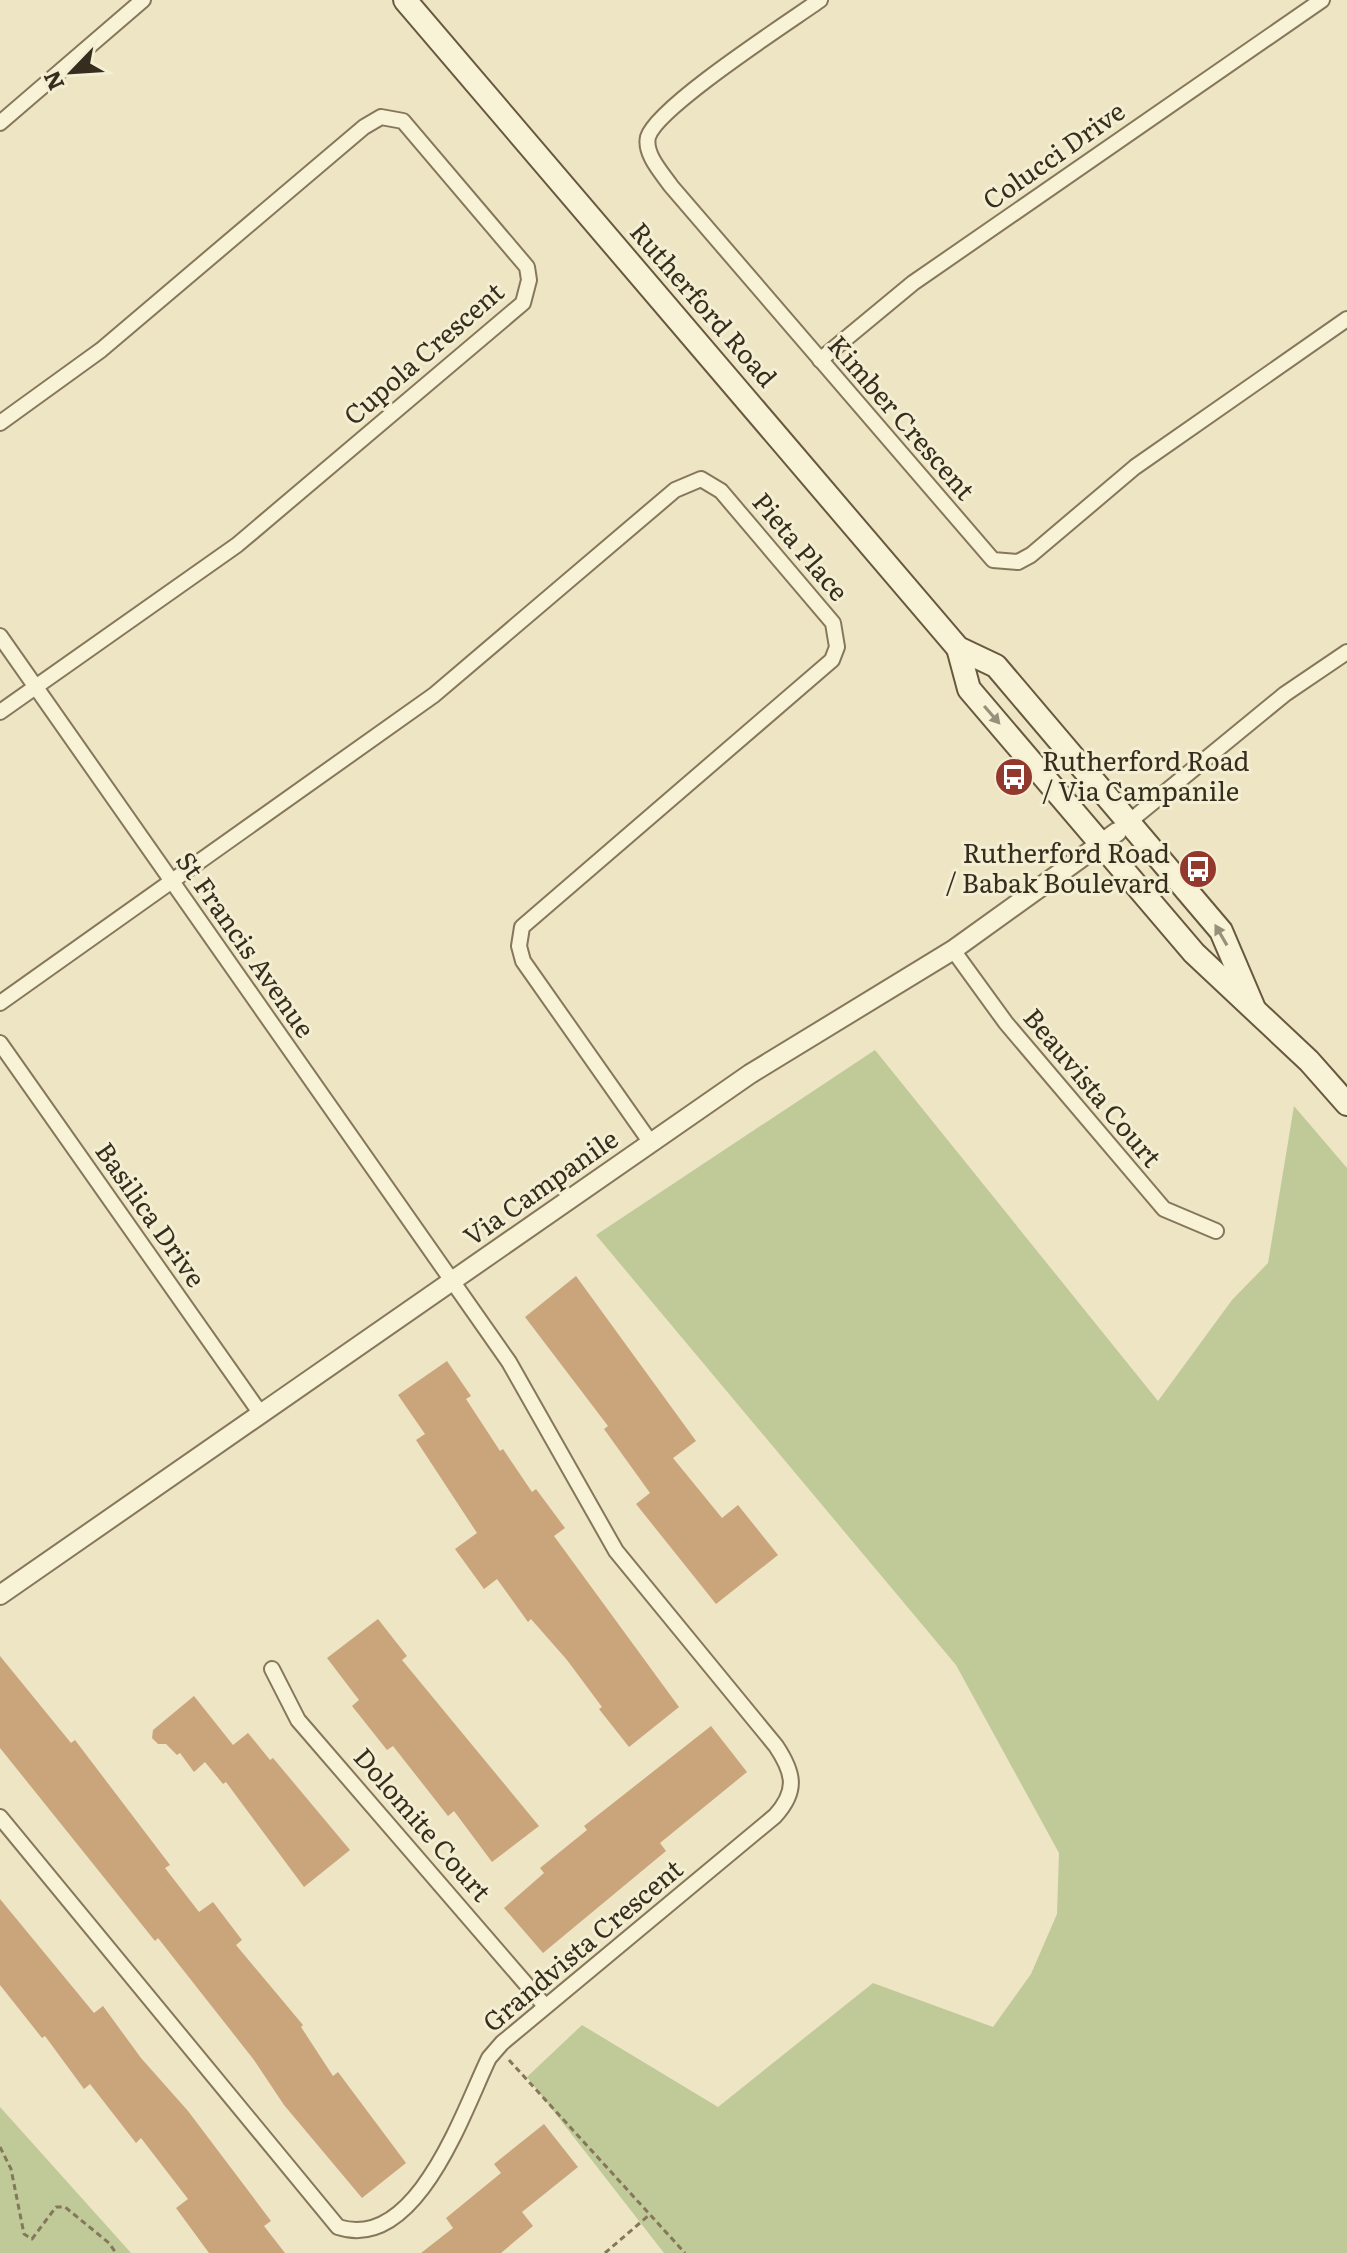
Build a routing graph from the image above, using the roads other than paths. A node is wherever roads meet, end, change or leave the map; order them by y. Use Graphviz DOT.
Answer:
graph roads {
  1 [pos="143,0"];
  2 [pos="405,0"];
  3 [pos="820,0"];
  4 [pos="1322,0"];
  5 [pos="0,123"];
  6 [pos="1347,319"];
  7 [pos="820,360"];
  8 [pos="0,423"];
  9 [pos="0,636"];
  10 [pos="958,648"];
  11 [pos="1347,652"];
  12 [pos="36,686"];
  13 [pos="0,712"];
  14 [pos="1116,833"];
  15 [pos="171,881"];
  16 [pos="953,950"];
  17 [pos="0,1003"];
  18 [pos="1253,1006"];
  19 [pos="0,1043"];
  20 [pos="1347,1104"];
  21 [pos="651,1143"];
  22 [pos="1216,1231"];
  23 [pos="452,1281"];
  24 [pos="261,1414"];
  25 [pos="0,1595"];
  26 [pos="272,1669"];
  27 [pos="0,1817"];
  28 [pos="545,2006"];
  1 -- 5 [label="street"];
  2 -- 10 [label="main road, Rutherford Road"];
  3 -- 7 [label="street, Kimber Crescent"];
  4 -- 7 [label="street, Colucci Drive"];
  6 -- 7 [label="street, Kimber Crescent"];
  8 -- 12 [label="street, Cupola Crescent"];
  9 -- 12 [label="street, St Francis Avenue"];
  10 -- 14 [label="main road, Rutherford Road"];
  10 -- 14 [label="main road, Rutherford Road, one-way"];
  11 -- 14 [label="street"];
  12 -- 13 [label="street"];
  12 -- 15 [label="street, St Francis Avenue"];
  14 -- 16 [label="street, Via Campanile"];
  14 -- 18 [label="main road, Rutherford Road"];
  18 -- 14 [label="main road, Rutherford Road, one-way"];
  15 -- 17 [label="street"];
  15 -- 21 [label="street, Pieta Place"];
  15 -- 23 [label="street, St Francis Avenue"];
  16 -- 21 [label="street, Via Campanile"];
  16 -- 22 [label="street, Beauvista Court"];
  18 -- 20 [label="main road, Rutherford Road"];
  19 -- 24 [label="street, Basilica Drive"];
  21 -- 23 [label="street, Via Campanile"];
  23 -- 24 [label="street, Via Campanile"];
  23 -- 28 [label="street, Grandvista Crescent"];
  24 -- 25 [label="street, Via Campanile"];
  26 -- 28 [label="street, Dolomite Court"];
  27 -- 28 [label="street, Grandvista Crescent"];
}
